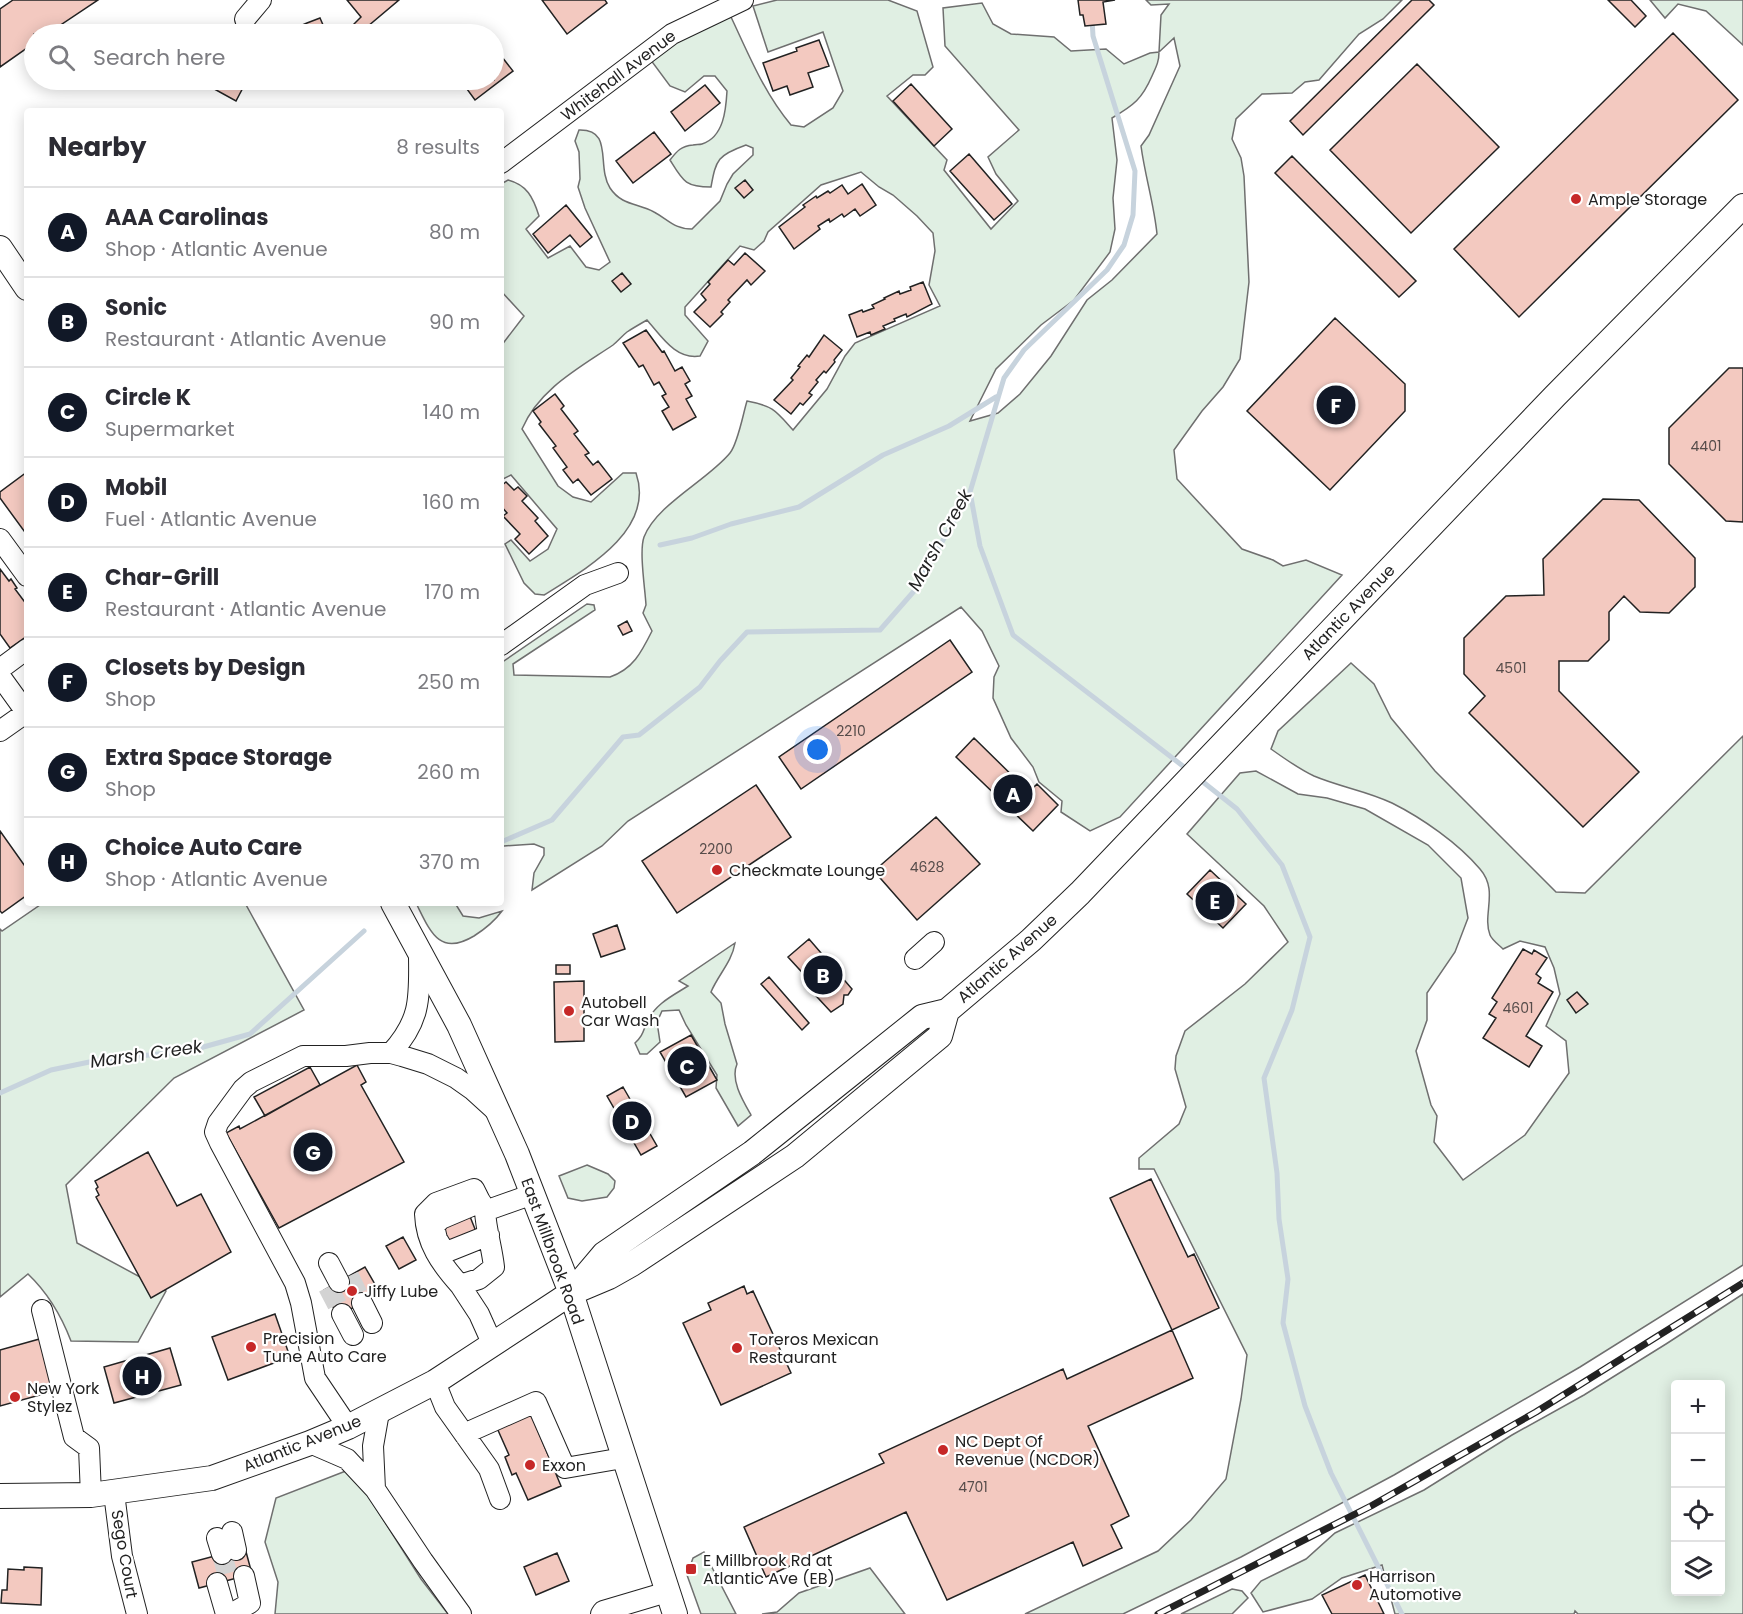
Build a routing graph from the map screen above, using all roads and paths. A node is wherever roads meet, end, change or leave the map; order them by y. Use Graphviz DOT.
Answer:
graph roads {
  1 [pos="261,0"];
  2 [pos="743,0"];
  3 [pos="245,18"];
  4 [pos="504,161"];
  5 [pos="1743,206"];
  6 [pos="0,248"];
  7 [pos="24,284"];
  8 [pos="0,539"];
  9 [pos="24,572"];
  10 [pos="618,573"];
  11 [pos="504,643"];
  12 [pos="24,651"];
  13 [pos="0,669"];
  14 [pos="0,676"];
  15 [pos="24,708"];
  16 [pos="24,714"];
  17 [pos="0,731"];
  18 [pos="395,906"];
  19 [pos="934,942"];
  20 [pos="419,951"];
  21 [pos="915,959"];
  22 [pos="392,1053"];
  23 [pos="499,1113"];
  24 [pos="533,1194"];
  25 [pos="483,1207"];
  26 [pos="489,1235"];
  27 [pos="329,1263"];
  28 [pos="339,1282"];
  29 [pos="460,1285"];
  30 [pos="571,1293"];
  31 [pos="352,1308"];
  32 [pos="42,1310"];
  33 [pos="363,1329"];
  34 [pos="492,1343"];
  35 [pos="435,1382"];
  36 [pos="378,1412"];
  37 [pos="348,1427"];
  38 [pos="464,1434"];
  39 [pos="310,1443"];
  40 [pos="623,1458"];
  41 [pos="375,1489"];
  42 [pos="103,1494"];
  43 [pos="0,1496"];
  44 [pos="500,1499"];
  45 [pos="230,1580"];
  46 [pos="671,1603"];
  47 [pos="236,1610"];
  48 [pos="137,1614"];
  49 [pos="461,1614"];
  50 [pos="601,1614"];
  1 -- 3 [label="street"];
  2 -- 4 [label="street, Whitehall Avenue"];
  5 -- 30 [label="main road, Atlantic Avenue"];
  6 -- 7 [label="main road"];
  8 -- 9 [label="street"];
  10 -- 11 [label="street"];
  12 -- 13 [label="street"];
  14 -- 15 [label="street"];
  16 -- 17 [label="street"];
  18 -- 20 [label="main road, East Millbrook Road"];
  19 -- 21 [label="street"];
  20 -- 22 [label="street"];
  20 -- 23 [label="main road, East Millbrook Road"];
  22 -- 23 [label="street"];
  22 -- 37 [label="street"];
  23 -- 24 [label="main road, East Millbrook Road"];
  24 -- 25 [label="street"];
  24 -- 30 [label="main road, East Millbrook Road"];
  25 -- 26 [label="street"];
  25 -- 26 [label="street"];
  25 -- 29 [label="street"];
  26 -- 29 [label="street"];
  27 -- 28 [label="street"];
  29 -- 34 [label="street"];
  30 -- 34 [label="main road, Atlantic Avenue"];
  30 -- 40 [label="main road, East Millbrook Road"];
  31 -- 33 [label="street"];
  32 -- 42 [label="street, Sego Court"];
  34 -- 35 [label="main road, Atlantic Avenue"];
  35 -- 36 [label="main road, Atlantic Avenue"];
  35 -- 38 [label="street"];
  36 -- 37 [label="main road, Atlantic Avenue"];
  36 -- 41 [label="street"];
  37 -- 39 [label="main road, Atlantic Avenue"];
  38 -- 40 [label="street"];
  38 -- 44 [label="street"];
  39 -- 41 [label="street"];
  39 -- 42 [label="main road, Atlantic Avenue"];
  40 -- 46 [label="main road, East Millbrook Road"];
  41 -- 49 [label="street"];
  42 -- 43 [label="main road, Atlantic Avenue"];
  42 -- 48 [label="street, Sego Court"];
  45 -- 47 [label="street"];
  46 -- 50 [label="street"];
}
